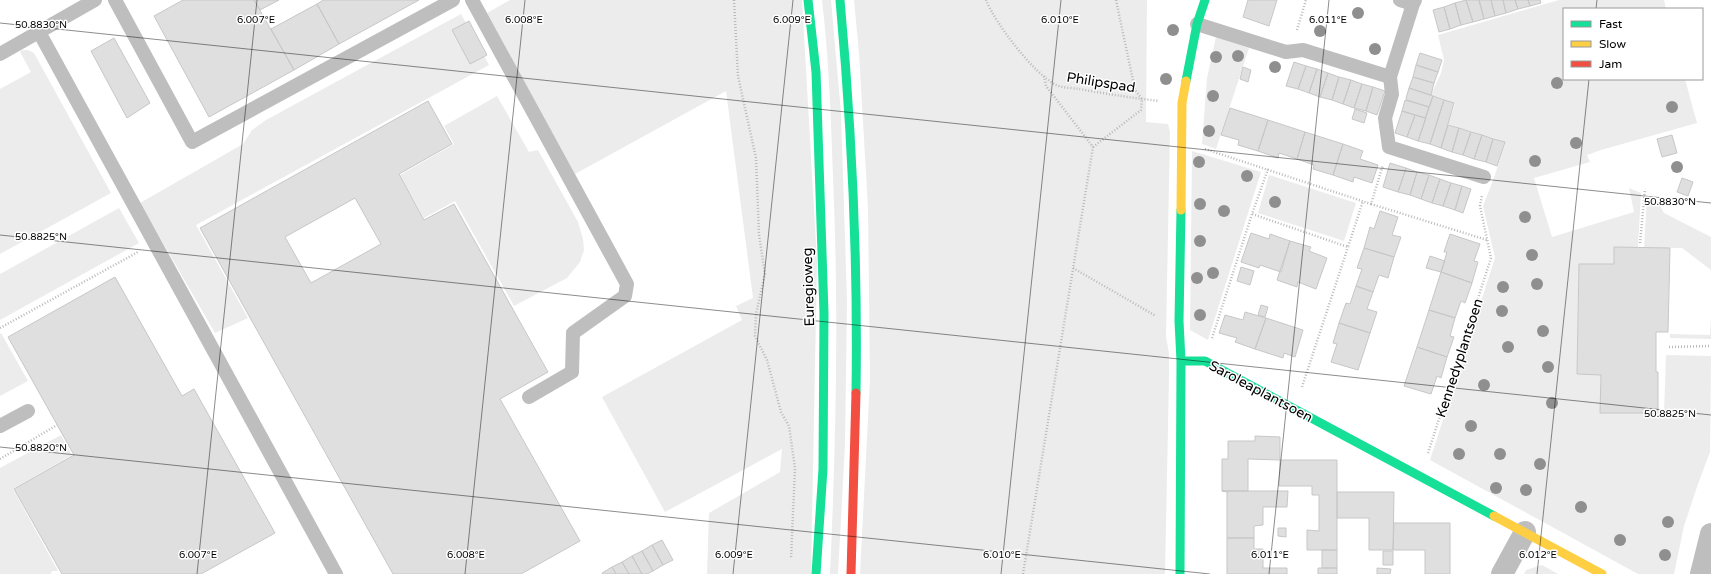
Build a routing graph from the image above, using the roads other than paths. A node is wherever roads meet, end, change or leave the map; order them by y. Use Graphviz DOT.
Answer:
graph roads {
  1 [pos="96,0"];
  2 [pos="115,0"];
  3 [pos="453,0"];
  4 [pos="472,0"];
  5 [pos="808,0"];
  6 [pos="840,0"];
  7 [pos="1205,0"];
  8 [pos="1410,1"];
  9 [pos="1197,24"];
  10 [pos="39,32"];
  11 [pos="0,54"];
  12 [pos="1390,77"];
  13 [pos="1484,178"];
  14 [pos="1182,361"];
  15 [pos="529,396"];
  16 [pos="28,411"];
  17 [pos="0,426"];
  18 [pos="1525,532"];
  19 [pos="1711,534"];
  20 [pos="336,574"];
  21 [pos="816,574"];
  22 [pos="851,574"];
  23 [pos="1180,574"];
  24 [pos="1502,574"];
  25 [pos="1602,574"];
  26 [pos="1701,574"];
  1 -- 10 [label="lane"];
  2 -- 3 [label="lane"];
  4 -- 15 [label="lane"];
  5 -- 21 [label="main road, Euregioweg"];
  6 -- 22 [label="main road"];
  7 -- 9 [label="main road"];
  8 -- 12 [label="lane"];
  9 -- 12 [label="lane"];
  9 -- 14 [label="main road"];
  10 -- 11 [label="lane"];
  10 -- 20 [label="lane"];
  12 -- 13 [label="lane"];
  14 -- 18 [label="main road, Saroleaplantsoen"];
  14 -- 23 [label="main road"];
  16 -- 17 [label="lane"];
  18 -- 24 [label="street"];
  18 -- 25 [label="main road, Saroleaplantsoen"];
  19 -- 26 [label="street"];
}
